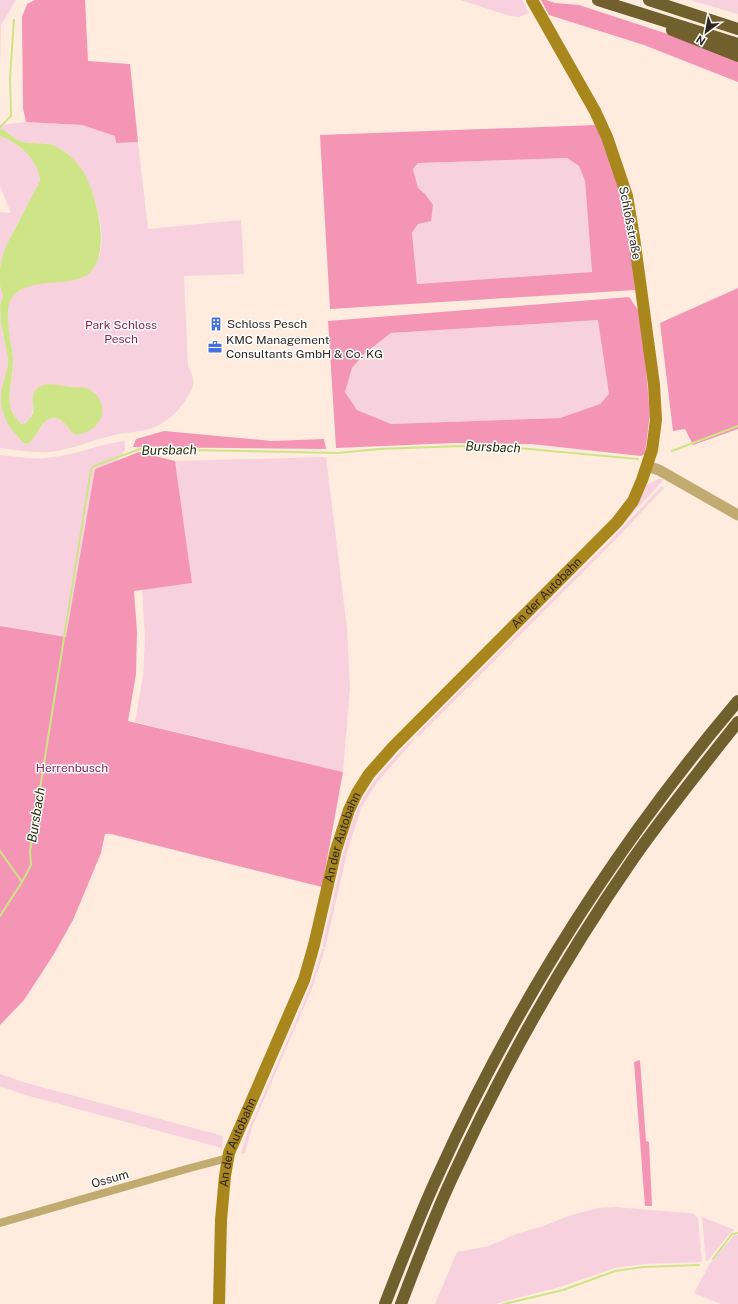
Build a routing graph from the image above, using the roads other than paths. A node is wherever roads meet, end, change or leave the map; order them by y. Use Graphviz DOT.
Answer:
graph roads {
  1 [pos="532,0"];
  2 [pos="598,0"];
  3 [pos="649,0"];
  4 [pos="738,27"];
  5 [pos="738,53"];
  6 [pos="647,466"];
  7 [pos="738,515"];
  8 [pos="738,701"];
  9 [pos="738,722"];
  10 [pos="228,1158"];
  11 [pos="0,1224"];
  12 [pos="219,1304"];
  13 [pos="385,1304"];
  14 [pos="401,1304"];
  1 -- 6 [label="main road, Schloßstraße"];
  2 -- 5 [label="highway"];
  3 -- 4 [label="highway"];
  6 -- 7 [label="street"];
  6 -- 10 [label="main road, An der Autobahn"];
  8 -- 13 [label="highway"];
  9 -- 14 [label="highway"];
  10 -- 11 [label="street, Ossum"];
  10 -- 12 [label="main road, An der Autobahn"];
}
